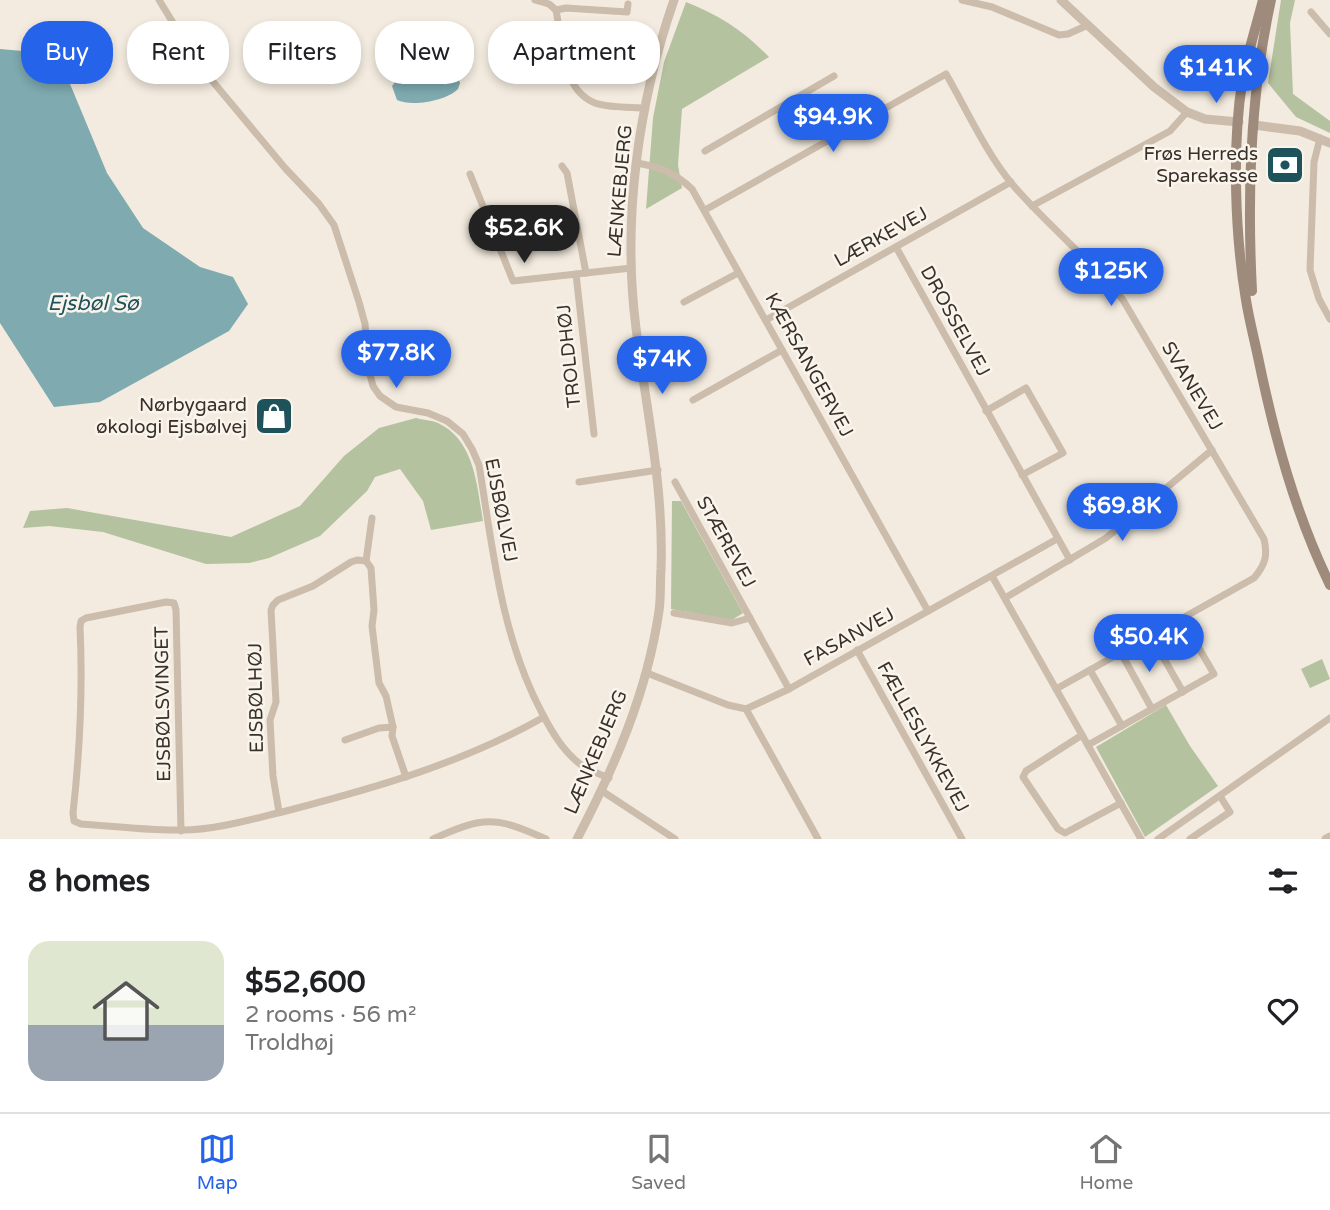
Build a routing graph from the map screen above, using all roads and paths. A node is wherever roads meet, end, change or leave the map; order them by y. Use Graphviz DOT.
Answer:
graph roads {
  1 [pos="159,0"];
  2 [pos="535,0"];
  3 [pos="674,0"];
  4 [pos="962,0"];
  5 [pos="1061,0"];
  6 [pos="1263,0"];
  7 [pos="1271,0"];
  8 [pos="628,4"];
  9 [pos="556,10"];
  10 [pos="1311,12"];
  11 [pos="1088,25"];
  12 [pos="1330,34"];
  13 [pos="1252,40"];
  14 [pos="834,76"];
  15 [pos="803,94"];
  16 [pos="645,108"];
  17 [pos="1187,112"];
  18 [pos="1239,122"];
  19 [pos="1254,125"];
  20 [pos="1320,138"];
  21 [pos="828,141"];
  22 [pos="1330,143"];
  23 [pos="705,151"];
  24 [pos="637,163"];
  25 [pos="562,166"];
  26 [pos="470,174"];
  27 [pos="1011,182"];
  28 [pos="1032,206"];
  29 [pos="705,210"];
  30 [pos="1249,220"];
  31 [pos="896,247"];
  32 [pos="631,268"];
  33 [pos="586,273"];
  34 [pos="738,273"];
  35 [pos="576,274"];
  36 [pos="684,302"];
  37 [pos="1330,318"];
  38 [pos="766,320"];
  39 [pos="782,350"];
  40 [pos="1258,357"];
  41 [pos="692,400"];
  42 [pos="986,411"];
  43 [pos="594,434"];
  44 [pos="1212,450"];
  45 [pos="658,470"];
  46 [pos="1022,475"];
  47 [pos="579,482"];
  48 [pos="675,482"];
  49 [pos="372,518"];
  50 [pos="1057,539"];
  51 [pos="1070,560"];
  52 [pos="366,561"];
  53 [pos="992,576"];
  54 [pos="1330,585"];
  55 [pos="1005,597"];
  56 [pos="928,611"];
  57 [pos="674,613"];
  58 [pos="750,618"];
  59 [pos="1182,619"];
  60 [pos="1151,636"];
  61 [pos="857,650"];
  62 [pos="1121,653"];
  63 [pos="1090,670"];
  64 [pos="647,673"];
  65 [pos="789,688"];
  66 [pos="1056,689"];
  67 [pos="1182,692"];
  68 [pos="746,709"];
  69 [pos="1152,709"];
  70 [pos="544,717"];
  71 [pos="1330,718"];
  72 [pos="1122,726"];
  73 [pos="393,727"];
  74 [pos="1082,735"];
  75 [pos="345,740"];
  76 [pos="1088,745"];
  77 [pos="406,777"];
  78 [pos="609,778"];
  79 [pos="602,791"];
  80 [pos="1220,796"];
  81 [pos="1121,803"];
  82 [pos="279,812"];
  83 [pos="181,831"];
  84 [pos="433,839"];
  85 [pos="546,839"];
  86 [pos="578,839"];
  87 [pos="675,839"];
  88 [pos="818,839"];
  89 [pos="962,839"];
  90 [pos="1141,839"];
  91 [pos="1158,839"];
  92 [pos="1190,839"];
  1 -- 70 [label="street, EJSBØLVEJ"];
  2 -- 9 [label="street"];
  3 -- 16 [label="street, LÆNKEBJERG"];
  4 -- 11 [label="street"];
  5 -- 11 [label="street"];
  6 -- 13 [label="main road"];
  7 -- 19 [label="main road"];
  8 -- 9 [label="street"];
  9 -- 16 [label="street"];
  10 -- 12 [label="street"];
  11 -- 17 [label="street"];
  13 -- 18 [label="main road"];
  13 -- 19 [label="main road"];
  14 -- 15 [label="street"];
  15 -- 21 [label="street"];
  15 -- 23 [label="street"];
  16 -- 24 [label="street, LÆNKEBJERG"];
  17 -- 18 [label="street"];
  17 -- 28 [label="street"];
  18 -- 19 [label="main road"];
  18 -- 30 [label="main road"];
  18 -- 40 [label="main road"];
  19 -- 20 [label="street"];
  19 -- 30 [label="main road"];
  20 -- 22 [label="street"];
  20 -- 37 [label="street"];
  21 -- 27 [label="street, SVANEVEJ"];
  21 -- 29 [label="street"];
  24 -- 29 [label="street, KÆRSANGERVEJ"];
  24 -- 32 [label="street, LÆNKEBJERG"];
  25 -- 33 [label="street"];
  26 -- 35 [label="street, TROLDHØJ"];
  27 -- 28 [label="street, SVANEVEJ"];
  27 -- 31 [label="street, LÆRKEVEJ"];
  28 -- 44 [label="street, SVANEVEJ"];
  29 -- 34 [label="street, KÆRSANGERVEJ"];
  30 -- 40 [label="main road"];
  31 -- 38 [label="street, LÆRKEVEJ"];
  31 -- 42 [label="street, DROSSELVEJ"];
  32 -- 33 [label="street, TROLDHØJ"];
  32 -- 45 [label="street, LÆNKEBJERG"];
  33 -- 35 [label="street, TROLDHØJ"];
  34 -- 36 [label="street"];
  34 -- 38 [label="street, KÆRSANGERVEJ"];
  35 -- 43 [label="street, TROLDHØJ"];
  38 -- 39 [label="street, KÆRSANGERVEJ"];
  39 -- 41 [label="street"];
  39 -- 56 [label="street, KÆRSANGERVEJ"];
  40 -- 54 [label="main road"];
  42 -- 46 [label="street, DROSSELVEJ"];
  42 -- 46 [label="street"];
  44 -- 51 [label="street"];
  44 -- 59 [label="street, SVANEVEJ"];
  45 -- 47 [label="street"];
  45 -- 64 [label="street, LÆNKEBJERG"];
  46 -- 50 [label="street, DROSSELVEJ"];
  48 -- 58 [label="street, STÆREVEJ"];
  49 -- 52 [label="street"];
  50 -- 51 [label="street, DROSSELVEJ"];
  50 -- 53 [label="street, FASANVEJ"];
  51 -- 55 [label="street"];
  52 -- 73 [label="street"];
  52 -- 82 [label="street, EJSBØLHØJ"];
  53 -- 55 [label="street"];
  53 -- 56 [label="street, FASANVEJ"];
  55 -- 66 [label="street"];
  56 -- 61 [label="street, FASANVEJ"];
  57 -- 58 [label="street, STÆREVEJ"];
  58 -- 65 [label="street, STÆREVEJ"];
  59 -- 60 [label="street"];
  59 -- 67 [label="street"];
  60 -- 62 [label="street"];
  60 -- 67 [label="street"];
  61 -- 65 [label="street, FASANVEJ"];
  61 -- 89 [label="street, FÆLLESLYKKEVEJ"];
  62 -- 63 [label="street"];
  62 -- 69 [label="street"];
  63 -- 66 [label="street"];
  63 -- 72 [label="street"];
  64 -- 68 [label="street"];
  64 -- 78 [label="street, LÆNKEBJERG"];
  65 -- 68 [label="street, FASANVEJ"];
  66 -- 74 [label="street"];
  67 -- 69 [label="street"];
  68 -- 88 [label="street"];
  69 -- 72 [label="street"];
  70 -- 77 [label="street, EJSBØLSVINGET"];
  70 -- 78 [label="street, EJSBØLVEJ"];
  71 -- 80 [label="street"];
  72 -- 76 [label="street"];
  73 -- 75 [label="street"];
  73 -- 77 [label="street"];
  74 -- 76 [label="street"];
  74 -- 81 [label="street"];
  76 -- 81 [label="street"];
  77 -- 82 [label="street, EJSBØLSVINGET"];
  78 -- 79 [label="street, LÆNKEBJERG"];
  79 -- 86 [label="street, LÆNKEBJERG"];
  79 -- 87 [label="street"];
  80 -- 91 [label="street"];
  80 -- 92 [label="street"];
  81 -- 90 [label="street"];
  82 -- 83 [label="street, EJSBØLSVINGET"];
  83 -- 83 [label="street, EJSBØLSVINGET"];
  84 -- 85 [label="street"];
}
